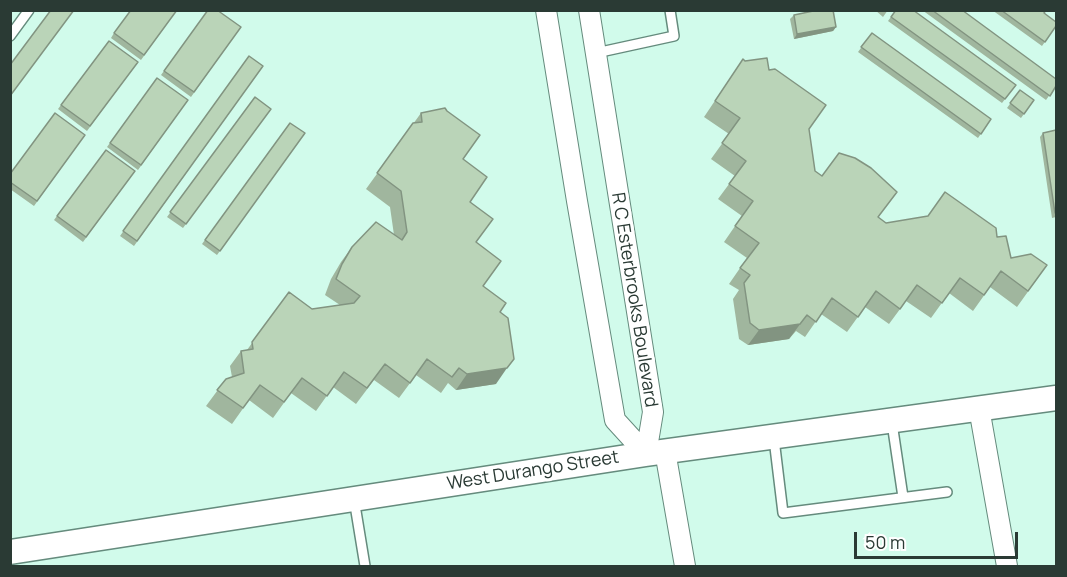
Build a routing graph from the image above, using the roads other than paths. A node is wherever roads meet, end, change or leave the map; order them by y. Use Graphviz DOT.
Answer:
graph roads {
  1 [pos="29,10"];
  2 [pos="546,10"];
  3 [pos="589,10"];
  4 [pos="670,10"];
  5 [pos="10,36"];
  6 [pos="596,54"];
  7 [pos="1056,398"];
  8 [pos="979,408"];
  9 [pos="892,420"];
  10 [pos="773,436"];
  11 [pos="655,452"];
  12 [pos="947,492"];
  13 [pos="903,497"];
  14 [pos="354,499"];
  15 [pos="10,552"];
  16 [pos="365,567"];
  17 [pos="685,567"];
  18 [pos="1007,567"];
  1 -- 5 [label="lane"];
  2 -- 11 [label="street, R C Esterbrooks Boulevard"];
  3 -- 6 [label="street, R C Esterbrooks Boulevard"];
  4 -- 6 [label="lane"];
  6 -- 11 [label="street, R C Esterbrooks Boulevard"];
  7 -- 8 [label="street, West Durango Street"];
  8 -- 9 [label="street, West Durango Street"];
  8 -- 18 [label="street"];
  9 -- 10 [label="street, West Durango Street"];
  9 -- 13 [label="lane"];
  10 -- 11 [label="street, West Durango Street"];
  10 -- 13 [label="lane"];
  11 -- 14 [label="street, West Durango Street"];
  11 -- 17 [label="street"];
  12 -- 13 [label="lane"];
  14 -- 15 [label="street, West Durango Street"];
  14 -- 16 [label="lane"];
}
